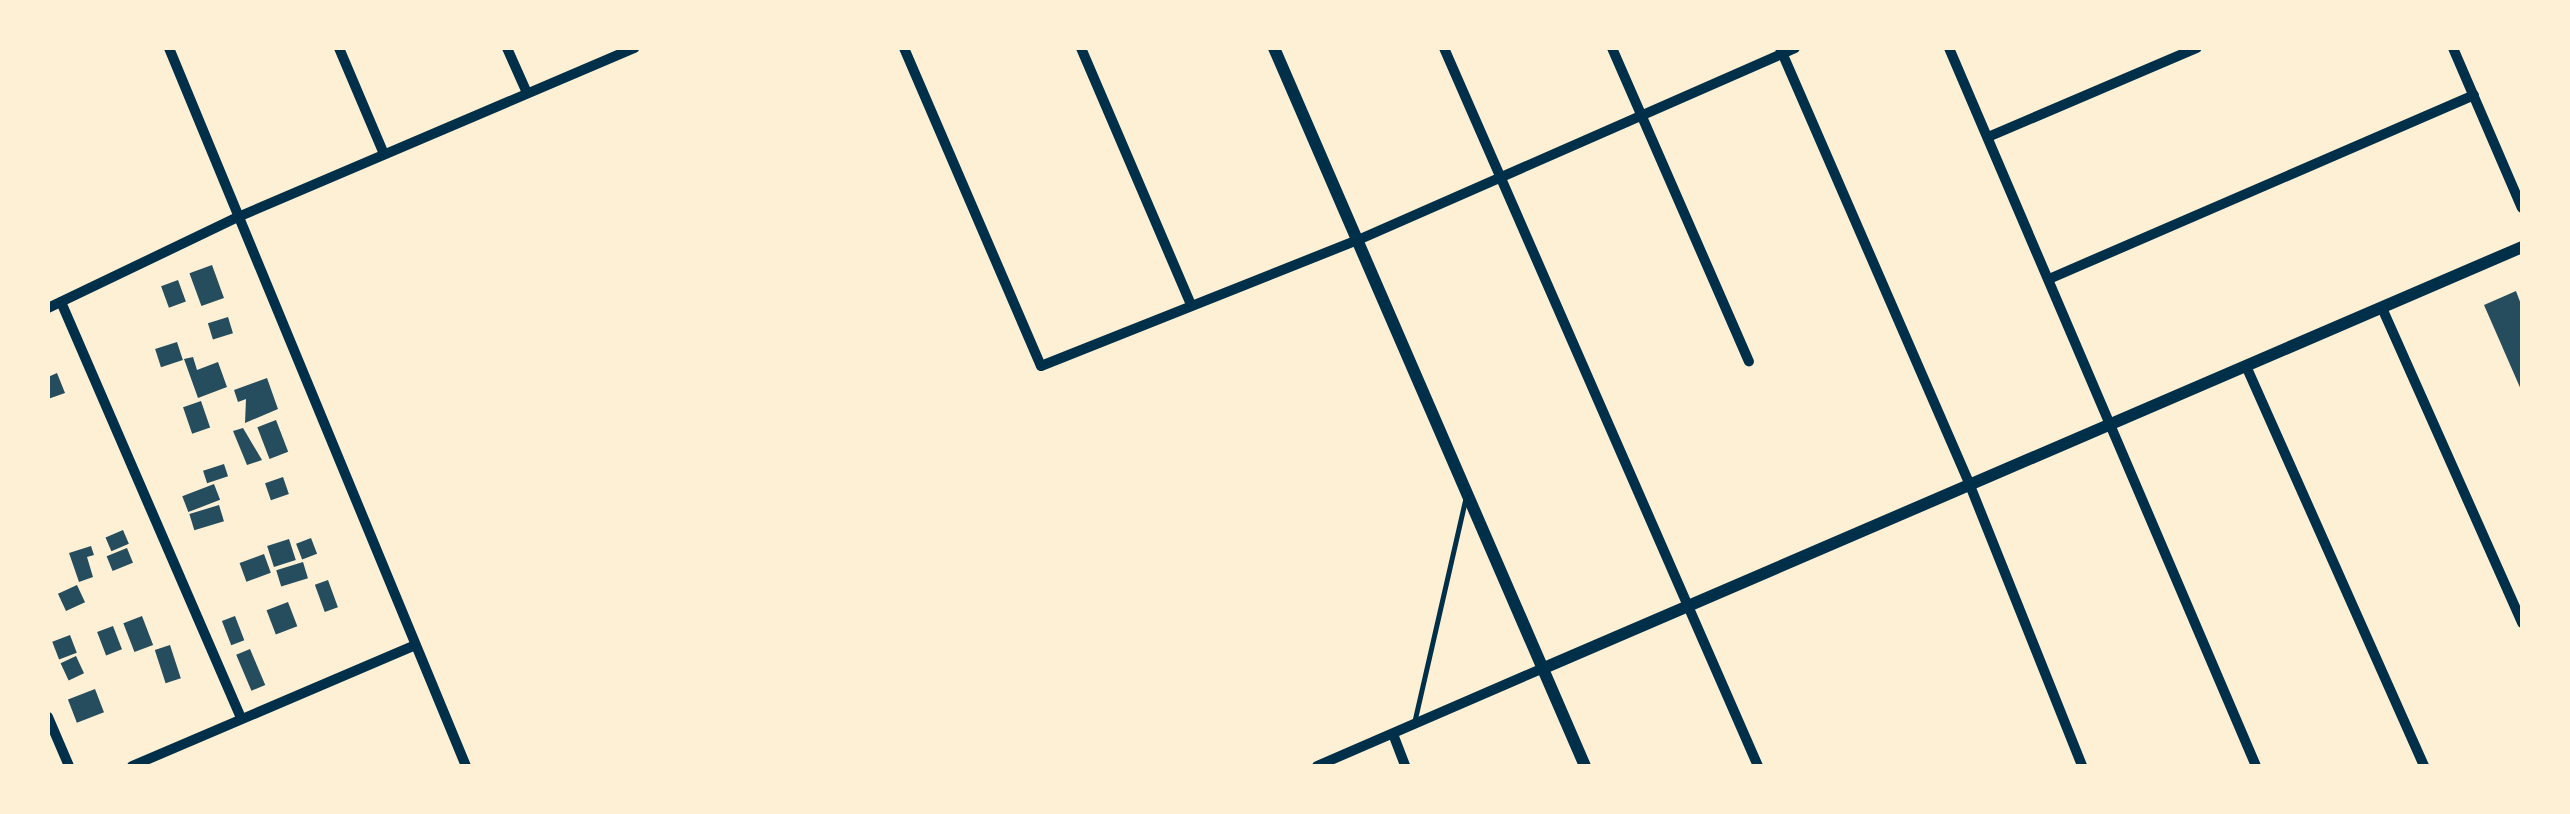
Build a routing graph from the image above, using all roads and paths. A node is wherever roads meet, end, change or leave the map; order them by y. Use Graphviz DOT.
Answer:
graph roads {
  1 [pos="168,48"];
  2 [pos="339,48"];
  3 [pos="507,48"];
  4 [pos="634,48"];
  5 [pos="904,48"];
  6 [pos="1081,48"];
  7 [pos="1274,48"];
  8 [pos="1444,48"];
  9 [pos="1612,48"];
  10 [pos="1795,48"];
  11 [pos="1949,48"];
  12 [pos="2197,48"];
  13 [pos="2453,48"];
  14 [pos="1781,50"];
  15 [pos="527,93"];
  16 [pos="2474,95"];
  17 [pos="1641,114"];
  18 [pos="1988,138"];
  19 [pos="384,154"];
  20 [pos="1500,176"];
  21 [pos="2522,208"];
  22 [pos="238,217"];
  23 [pos="1358,240"];
  24 [pos="2522,246"];
  25 [pos="2049,278"];
  26 [pos="62,302"];
  27 [pos="1191,305"];
  28 [pos="48,308"];
  29 [pos="2382,308"];
  30 [pos="1750,360"];
  31 [pos="2246,366"];
  32 [pos="2112,425"];
  33 [pos="1968,483"];
  34 [pos="1467,492"];
  35 [pos="1686,606"];
  36 [pos="2522,623"];
  37 [pos="413,646"];
  38 [pos="1544,668"];
  39 [pos="48,717"];
  40 [pos="241,717"];
  41 [pos="1414,726"];
  42 [pos="1393,734"];
  43 [pos="139,765"];
  44 [pos="69,766"];
  45 [pos="466,766"];
  46 [pos="1317,766"];
  47 [pos="1405,766"];
  48 [pos="1586,766"];
  49 [pos="1758,766"];
  50 [pos="2082,766"];
  51 [pos="2256,766"];
  52 [pos="2424,766"];
  1 -- 22 [label="street"];
  2 -- 19 [label="street"];
  3 -- 15 [label="street"];
  4 -- 15 [label="street"];
  5 -- 27 [label="street"];
  6 -- 27 [label="street"];
  7 -- 23 [label="street"];
  8 -- 20 [label="street"];
  9 -- 17 [label="street"];
  10 -- 14 [label="street"];
  11 -- 18 [label="street"];
  12 -- 18 [label="street"];
  13 -- 16 [label="street"];
  14 -- 17 [label="street"];
  14 -- 33 [label="street"];
  15 -- 19 [label="street"];
  16 -- 21 [label="street"];
  16 -- 25 [label="street"];
  17 -- 20 [label="street"];
  17 -- 30 [label="street"];
  18 -- 25 [label="street"];
  19 -- 22 [label="street"];
  20 -- 23 [label="street"];
  20 -- 35 [label="street"];
  22 -- 26 [label="street"];
  22 -- 37 [label="street"];
  23 -- 27 [label="street"];
  23 -- 34 [label="street"];
  24 -- 29 [label="street"];
  25 -- 32 [label="street"];
  26 -- 28 [label="street"];
  26 -- 40 [label="street"];
  29 -- 31 [label="street"];
  29 -- 36 [label="street"];
  31 -- 32 [label="street"];
  31 -- 52 [label="street"];
  32 -- 33 [label="street"];
  32 -- 51 [label="street"];
  33 -- 35 [label="street"];
  33 -- 50 [label="street"];
  34 -- 38 [label="street"];
  34 -- 41 [label="lane"];
  35 -- 38 [label="street"];
  35 -- 49 [label="street"];
  37 -- 40 [label="street"];
  37 -- 45 [label="street"];
  38 -- 41 [label="street"];
  38 -- 48 [label="street"];
  39 -- 44 [label="street"];
  40 -- 43 [label="street"];
  41 -- 42 [label="street"];
  42 -- 46 [label="street"];
  42 -- 47 [label="street"];
}
